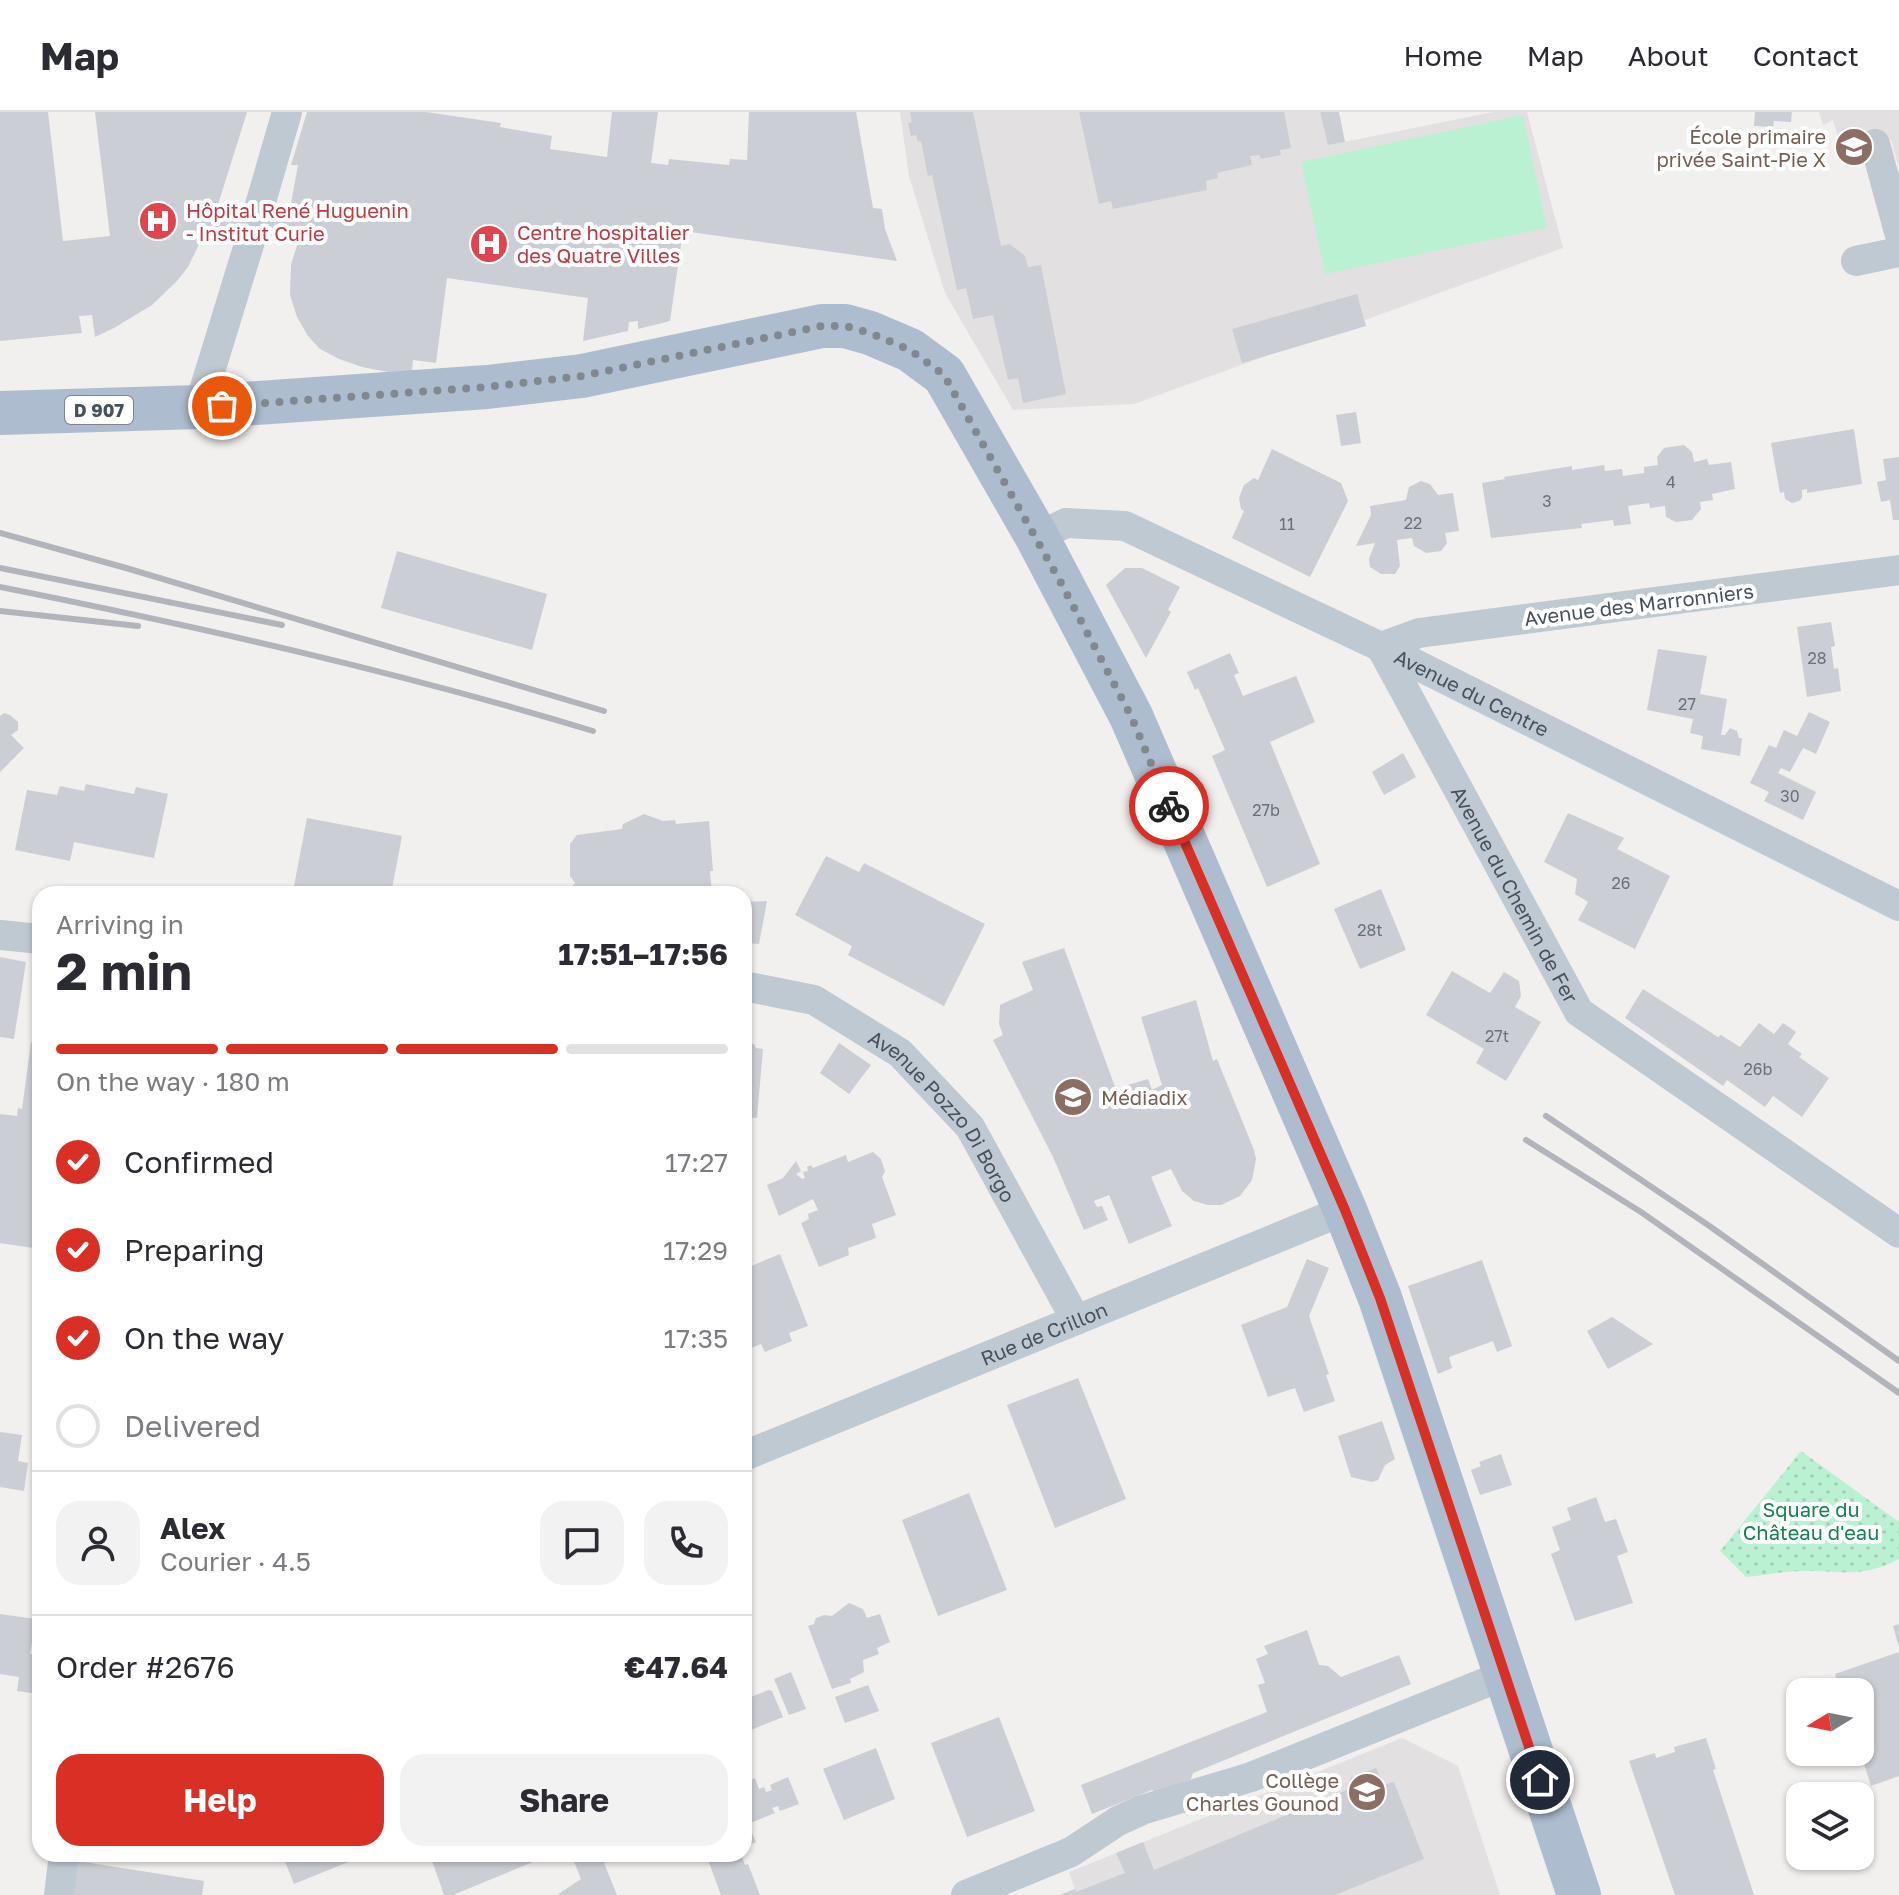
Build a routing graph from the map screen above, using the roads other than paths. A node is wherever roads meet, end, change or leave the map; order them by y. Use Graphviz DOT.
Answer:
graph roads {
  1 [pos="287,112"];
  2 [pos="1875,144"];
  3 [pos="1899,232"];
  4 [pos="1899,252"];
  5 [pos="1856,261"];
  6 [pos="199,407"];
  7 [pos="0,413"];
  8 [pos="1037,537"];
  9 [pos="1899,570"];
  10 [pos="1381,647"];
  11 [pos="1899,906"];
  12 [pos="0,935"];
  13 [pos="32,938"];
  14 [pos="752,988"];
  15 [pos="1345,1210"];
  16 [pos="1899,1233"];
  17 [pos="1076,1320"];
  18 [pos="752,1453"];
  19 [pos="1507,1674"];
  20 [pos="63,1862"];
  21 [pos="59,1895"];
  22 [pos="966,1895"];
  23 [pos="1579,1895"];
  1 -- 6 [label="street"];
  2 -- 3 [label="street"];
  4 -- 5 [label="street"];
  6 -- 7 [label="main road, D 907"];
  6 -- 8 [label="main road, D 907"];
  8 -- 10 [label="street, Avenue du Centre"];
  8 -- 15 [label="main road, D 907"];
  9 -- 10 [label="street, Avenue des Marronniers"];
  10 -- 11 [label="street, Avenue du Centre"];
  10 -- 16 [label="street, Avenue du Chemin de Fer"];
  12 -- 13 [label="street"];
  14 -- 17 [label="street, Avenue Pozzo Di Borgo"];
  15 -- 17 [label="street, Rue de Crillon"];
  15 -- 19 [label="main road, D 907"];
  17 -- 18 [label="street, Rue de Crillon"];
  19 -- 22 [label="street"];
  19 -- 23 [label="main road, D 907"];
  20 -- 21 [label="street"];
}
